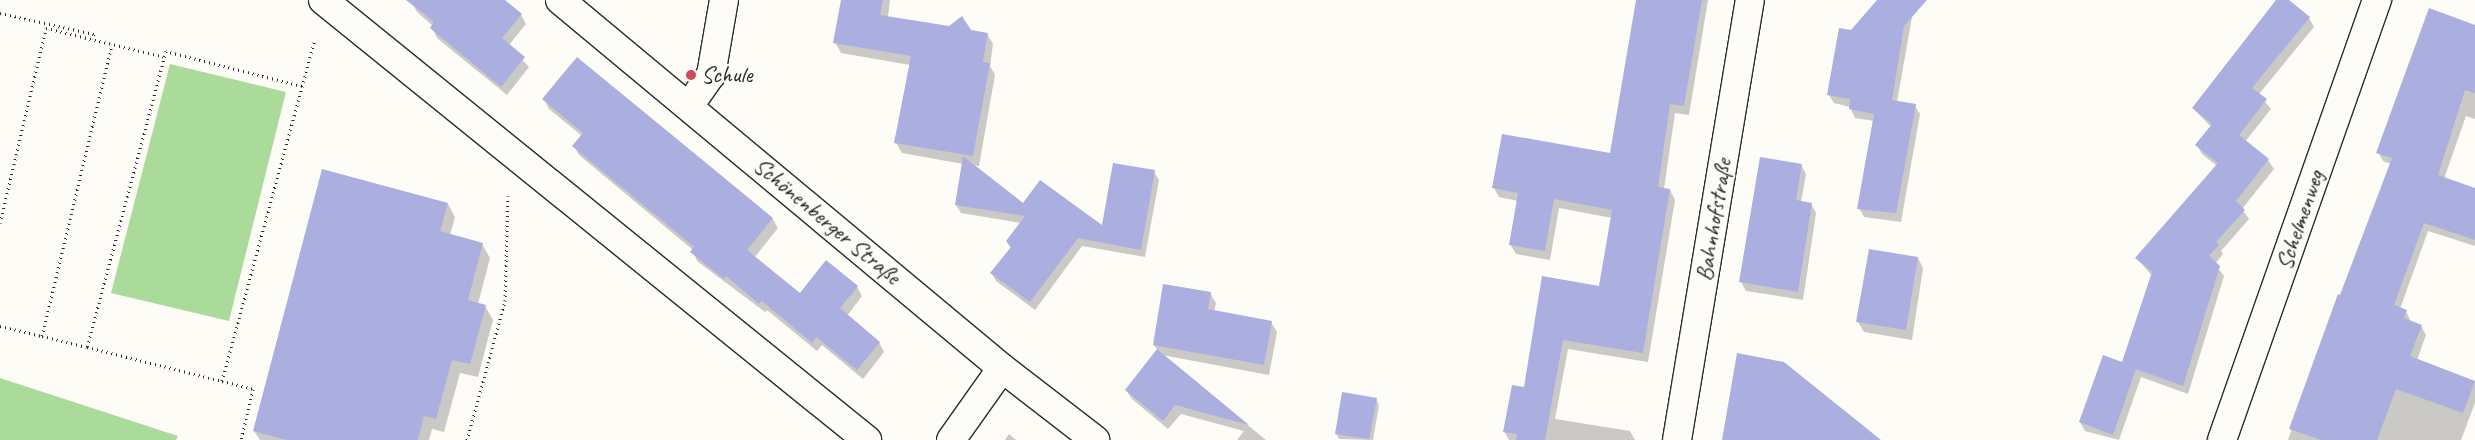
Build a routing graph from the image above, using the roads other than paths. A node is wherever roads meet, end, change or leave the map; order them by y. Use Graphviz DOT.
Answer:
graph roads {
  1 [pos="560,0"];
  2 [pos="724,0"];
  3 [pos="1750,0"];
  4 [pos="2377,0"];
  5 [pos="324,1"];
  6 [pos="689,106"];
  7 [pos="1002,368"];
  8 [pos="868,440"];
  9 [pos="951,440"];
  10 [pos="1095,440"];
  11 [pos="1677,440"];
  12 [pos="2222,440"];
  1 -- 6 [label="street, Schönenberger Straße"];
  2 -- 6 [label="street"];
  3 -- 11 [label="street, Bahnhofstraße"];
  4 -- 12 [label="street, Schelmenweg"];
  5 -- 8 [label="street"];
  6 -- 7 [label="street, Schönenberger Straße"];
  7 -- 9 [label="street"];
  7 -- 10 [label="street, Schönenberger Straße"];
}
